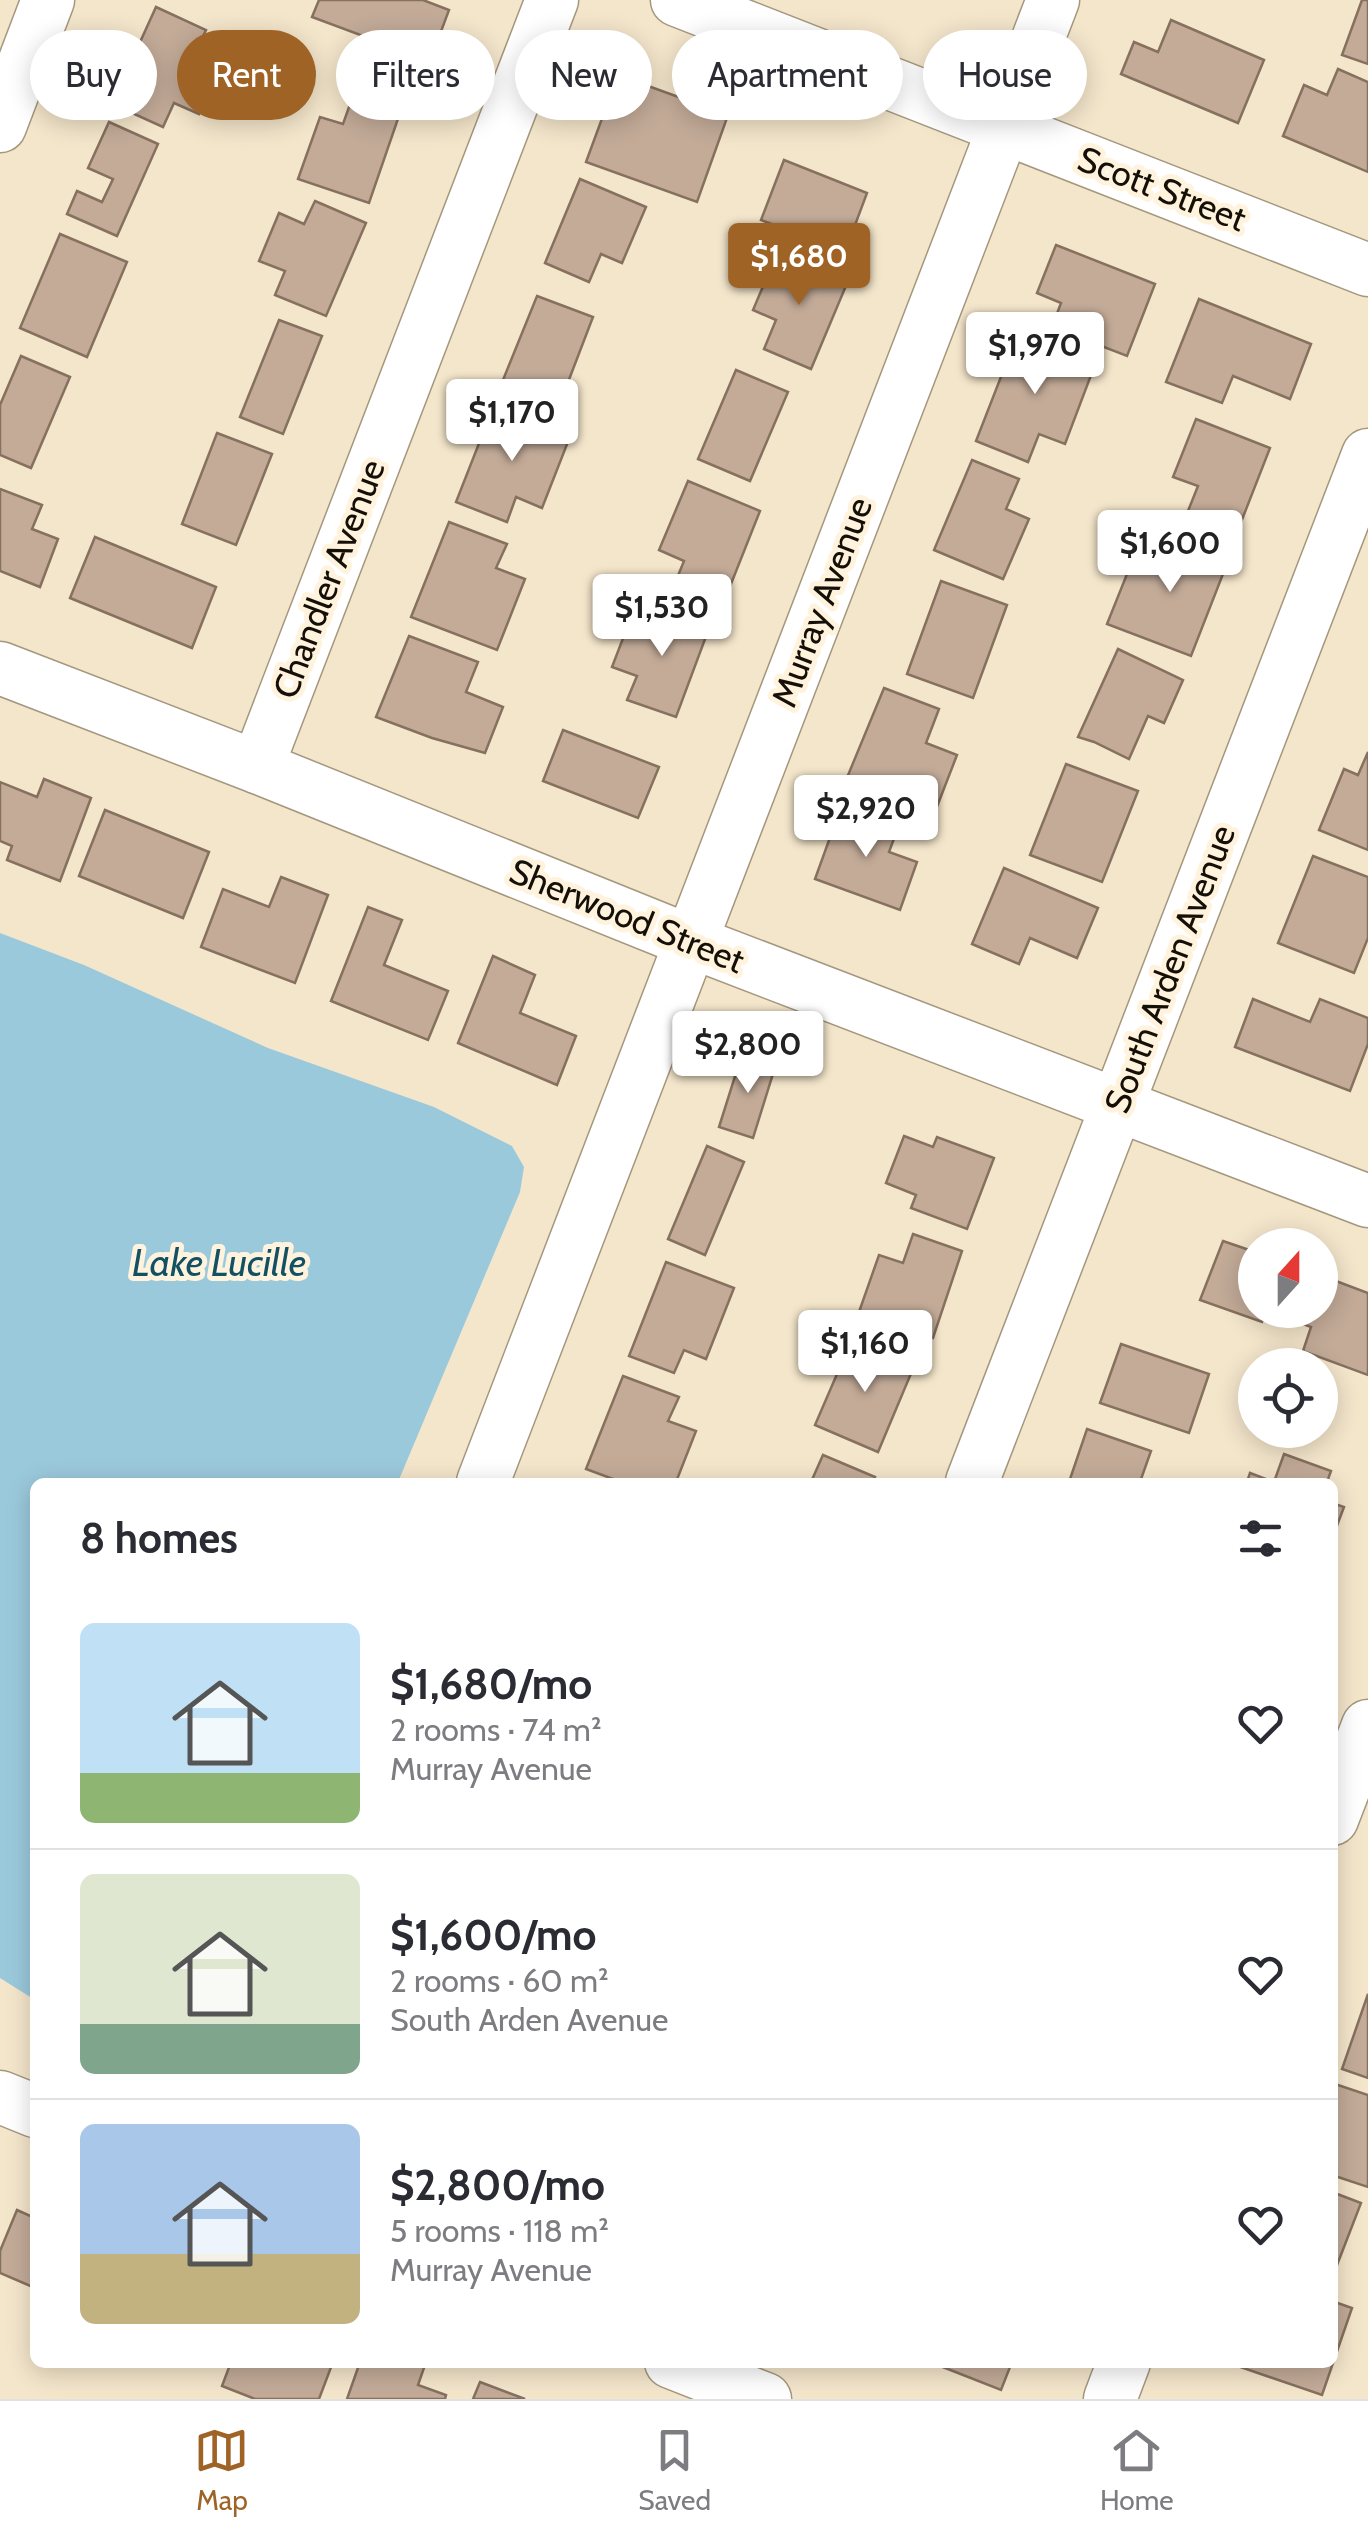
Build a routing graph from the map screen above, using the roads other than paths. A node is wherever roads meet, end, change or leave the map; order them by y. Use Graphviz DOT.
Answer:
graph roads {
  1 [pos="48,0"];
  2 [pos="552,0"];
  3 [pos="677,0"];
  4 [pos="1053,0"];
  5 [pos="0,126"];
  6 [pos="1004,127"];
  7 [pos="1368,270"];
  8 [pos="1368,456"];
  9 [pos="0,668"];
  10 [pos="257,767"];
  11 [pos="692,942"];
  12 [pos="1117,1106"];
  13 [pos="1368,1201"];
  14 [pos="485,1478"];
  15 [pos="974,1478"];
  16 [pos="1368,1726"];
  17 [pos="1338,1804"];
  18 [pos="0,2097"];
  19 [pos="30,2109"];
  20 [pos="686,2368"];
  21 [pos="1122,2368"];
  22 [pos="765,2399"];
  23 [pos="1110,2399"];
  1 -- 5 [label="street"];
  2 -- 10 [label="street, Chandler Avenue"];
  3 -- 6 [label="street, Scott Street"];
  4 -- 6 [label="street, Murray Avenue"];
  6 -- 7 [label="street, Scott Street"];
  6 -- 11 [label="street, Murray Avenue"];
  8 -- 12 [label="street, South Arden Avenue"];
  9 -- 10 [label="street, Sherwood Street"];
  10 -- 11 [label="street, Sherwood Street"];
  11 -- 12 [label="street, Sherwood Street"];
  11 -- 14 [label="street, Murray Avenue"];
  12 -- 13 [label="street, Sherwood Street"];
  12 -- 15 [label="street, South Arden Avenue"];
  16 -- 17 [label="street"];
  18 -- 19 [label="street"];
  20 -- 22 [label="street"];
  21 -- 23 [label="street"];
}
